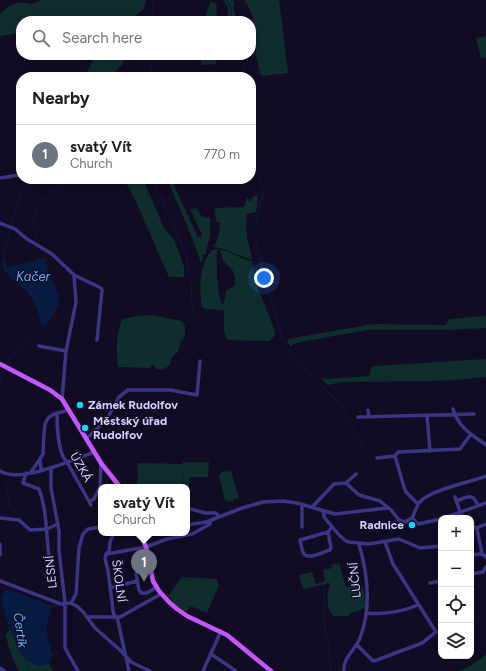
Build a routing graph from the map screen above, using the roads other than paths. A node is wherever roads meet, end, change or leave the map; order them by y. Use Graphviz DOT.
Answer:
graph roads {
  1 [pos="16,175"];
  2 [pos="0,178"];
  3 [pos="0,222"];
  4 [pos="74,275"];
  5 [pos="97,340"];
  6 [pos="39,346"];
  7 [pos="66,351"];
  8 [pos="200,361"];
  9 [pos="3,365"];
  10 [pos="62,399"];
  11 [pos="453,409"];
  12 [pos="69,410"];
  13 [pos="368,410"];
  14 [pos="57,413"];
  15 [pos="474,414"];
  16 [pos="427,415"];
  17 [pos="455,415"];
  18 [pos="358,417"];
  19 [pos="369,417"];
  20 [pos="471,434"];
  21 [pos="86,439"];
  22 [pos="486,445"];
  23 [pos="430,451"];
  24 [pos="94,452"];
  25 [pos="395,456"];
  26 [pos="377,458"];
  27 [pos="40,459"];
  28 [pos="67,462"];
  29 [pos="101,463"];
  30 [pos="51,469"];
  31 [pos="41,470"];
  32 [pos="0,471"];
  33 [pos="31,472"];
  34 [pos="26,473"];
  35 [pos="356,474"];
  36 [pos="486,476"];
  37 [pos="346,483"];
  38 [pos="100,484"];
  39 [pos="118,484"];
  40 [pos="98,491"];
  41 [pos="90,501"];
  42 [pos="486,503"];
  43 [pos="302,504"];
  44 [pos="418,504"];
  45 [pos="91,505"];
  46 [pos="478,506"];
  47 [pos="312,507"];
  48 [pos="387,508"];
  49 [pos="190,509"];
  50 [pos="323,511"];
  51 [pos="460,512"];
  52 [pos="452,515"];
  53 [pos="462,515"];
  54 [pos="219,517"];
  55 [pos="0,518"];
  56 [pos="412,518"];
  57 [pos="438,520"];
  58 [pos="210,522"];
  59 [pos="58,524"];
  60 [pos="486,524"];
  61 [pos="190,525"];
  62 [pos="98,527"];
  63 [pos="302,527"];
  64 [pos="332,527"];
  65 [pos="476,528"];
  66 [pos="47,529"];
  67 [pos="328,532"];
  68 [pos="190,534"];
  69 [pos="113,536"];
  70 [pos="141,536"];
  71 [pos="182,536"];
  72 [pos="386,542"];
  73 [pos="0,544"];
  74 [pos="359,544"];
  75 [pos="438,546"];
  76 [pos="146,547"];
  77 [pos="106,554"];
  78 [pos="482,554"];
  79 [pos="0,555"];
  80 [pos="474,555"];
  81 [pos="486,557"];
  82 [pos="52,564"];
  83 [pos="150,567"];
  84 [pos="486,567"];
  85 [pos="474,574"];
  86 [pos="0,581"];
  87 [pos="137,581"];
  88 [pos="438,582"];
  89 [pos="430,583"];
  90 [pos="110,588"];
  91 [pos="157,588"];
  92 [pos="162,594"];
  93 [pos="65,603"];
  94 [pos="71,603"];
  95 [pos="418,605"];
  96 [pos="367,613"];
  97 [pos="87,617"];
  98 [pos="117,618"];
  99 [pos="221,631"];
  100 [pos="357,645"];
  101 [pos="211,654"];
  102 [pos="125,656"];
  103 [pos="0,668"];
  104 [pos="4,671"];
  105 [pos="78,671"];
  106 [pos="130,671"];
  107 [pos="150,671"];
  108 [pos="203,671"];
  109 [pos="236,671"];
  110 [pos="271,671"];
  111 [pos="344,671"];
  1 -- 2 [label="street"];
  3 -- 4 [label="street"];
  4 -- 5 [label="street"];
  4 -- 7 [label="street"];
  6 -- 7 [label="street"];
  7 -- 10 [label="street"];
  8 -- 21 [label="street"];
  9 -- 10 [label="main road"];
  10 -- 12 [label="main road"];
  11 -- 17 [label="street"];
  12 -- 14 [label="street"];
  12 -- 21 [label="main road"];
  13 -- 19 [label="street"];
  14 -- 27 [label="street"];
  14 -- 28 [label="street, ÚZKÁ"];
  15 -- 17 [label="street"];
  16 -- 17 [label="street"];
  16 -- 19 [label="street"];
  16 -- 23 [label="street"];
  17 -- 20 [label="street"];
  18 -- 19 [label="street"];
  20 -- 22 [label="street"];
  20 -- 23 [label="street"];
  21 -- 24 [label="main road"];
  23 -- 25 [label="street"];
  24 -- 28 [label="street"];
  24 -- 29 [label="main road"];
  25 -- 26 [label="street"];
  25 -- 44 [label="street"];
  27 -- 31 [label="street"];
  27 -- 33 [label="street"];
  28 -- 30 [label="street"];
  28 -- 41 [label="street, ÚZKÁ"];
  29 -- 38 [label="street"];
  29 -- 39 [label="main road"];
  30 -- 31 [label="street"];
  30 -- 59 [label="street, LESNÍ"];
  31 -- 33 [label="street"];
  32 -- 34 [label="street"];
  33 -- 34 [label="street"];
  34 -- 66 [label="street"];
  35 -- 37 [label="street"];
  36 -- 44 [label="street"];
  37 -- 47 [label="street"];
  37 -- 48 [label="street"];
  40 -- 41 [label="street"];
  41 -- 45 [label="street, ÚZKÁ"];
  42 -- 46 [label="street"];
  43 -- 47 [label="street"];
  43 -- 54 [label="street"];
  43 -- 63 [label="street"];
  44 -- 56 [label="street"];
  46 -- 51 [label="street"];
  46 -- 51 [label="street"];
  47 -- 50 [label="street"];
  48 -- 50 [label="street"];
  48 -- 56 [label="street"];
  49 -- 54 [label="street"];
  50 -- 64 [label="street, LUČNÍ"];
  51 -- 52 [label="street"];
  51 -- 53 [label="street"];
  54 -- 58 [label="street"];
  55 -- 66 [label="street"];
  56 -- 57 [label="street"];
  58 -- 61 [label="street"];
  58 -- 68 [label="street"];
  59 -- 66 [label="street"];
  59 -- 93 [label="street, LESNÍ"];
  60 -- 65 [label="street"];
  62 -- 94 [label="street"];
  64 -- 67 [label="street"];
  64 -- 74 [label="street, LUČNÍ"];
  65 -- 78 [label="street"];
  66 -- 82 [label="street"];
  67 -- 67 [label="street"];
  69 -- 77 [label="street, ŠKOLNÍ"];
  70 -- 76 [label="main road"];
  71 -- 76 [label="street"];
  72 -- 74 [label="street"];
  72 -- 75 [label="street"];
  72 -- 95 [label="street"];
  73 -- 79 [label="street"];
  74 -- 96 [label="street, LUČNÍ"];
  76 -- 77 [label="street"];
  76 -- 83 [label="main road"];
  77 -- 90 [label="street, ŠKOLNÍ"];
  78 -- 80 [label="street"];
  78 -- 81 [label="street"];
  83 -- 87 [label="street"];
  83 -- 91 [label="main road"];
  84 -- 85 [label="street"];
  86 -- 93 [label="street"];
  87 -- 90 [label="street"];
  87 -- 91 [label="street"];
  88 -- 89 [label="street"];
  90 -- 98 [label="street, ŠKOLNÍ"];
  91 -- 92 [label="main road"];
  92 -- 98 [label="street"];
  92 -- 99 [label="main road"];
  93 -- 94 [label="street"];
  93 -- 105 [label="street, LESNÍ"];
  94 -- 97 [label="street"];
  95 -- 96 [label="street"];
  95 -- 100 [label="street"];
  96 -- 100 [label="street, LUČNÍ"];
  97 -- 98 [label="street"];
  97 -- 102 [label="street"];
  98 -- 102 [label="street, ŠKOLNÍ"];
  99 -- 101 [label="street"];
  99 -- 110 [label="main road"];
  100 -- 111 [label="street, LUČNÍ"];
  101 -- 108 [label="street"];
  101 -- 109 [label="street"];
  102 -- 106 [label="street, ŠKOLNÍ"];
  102 -- 107 [label="street"];
  103 -- 104 [label="street"];
}
